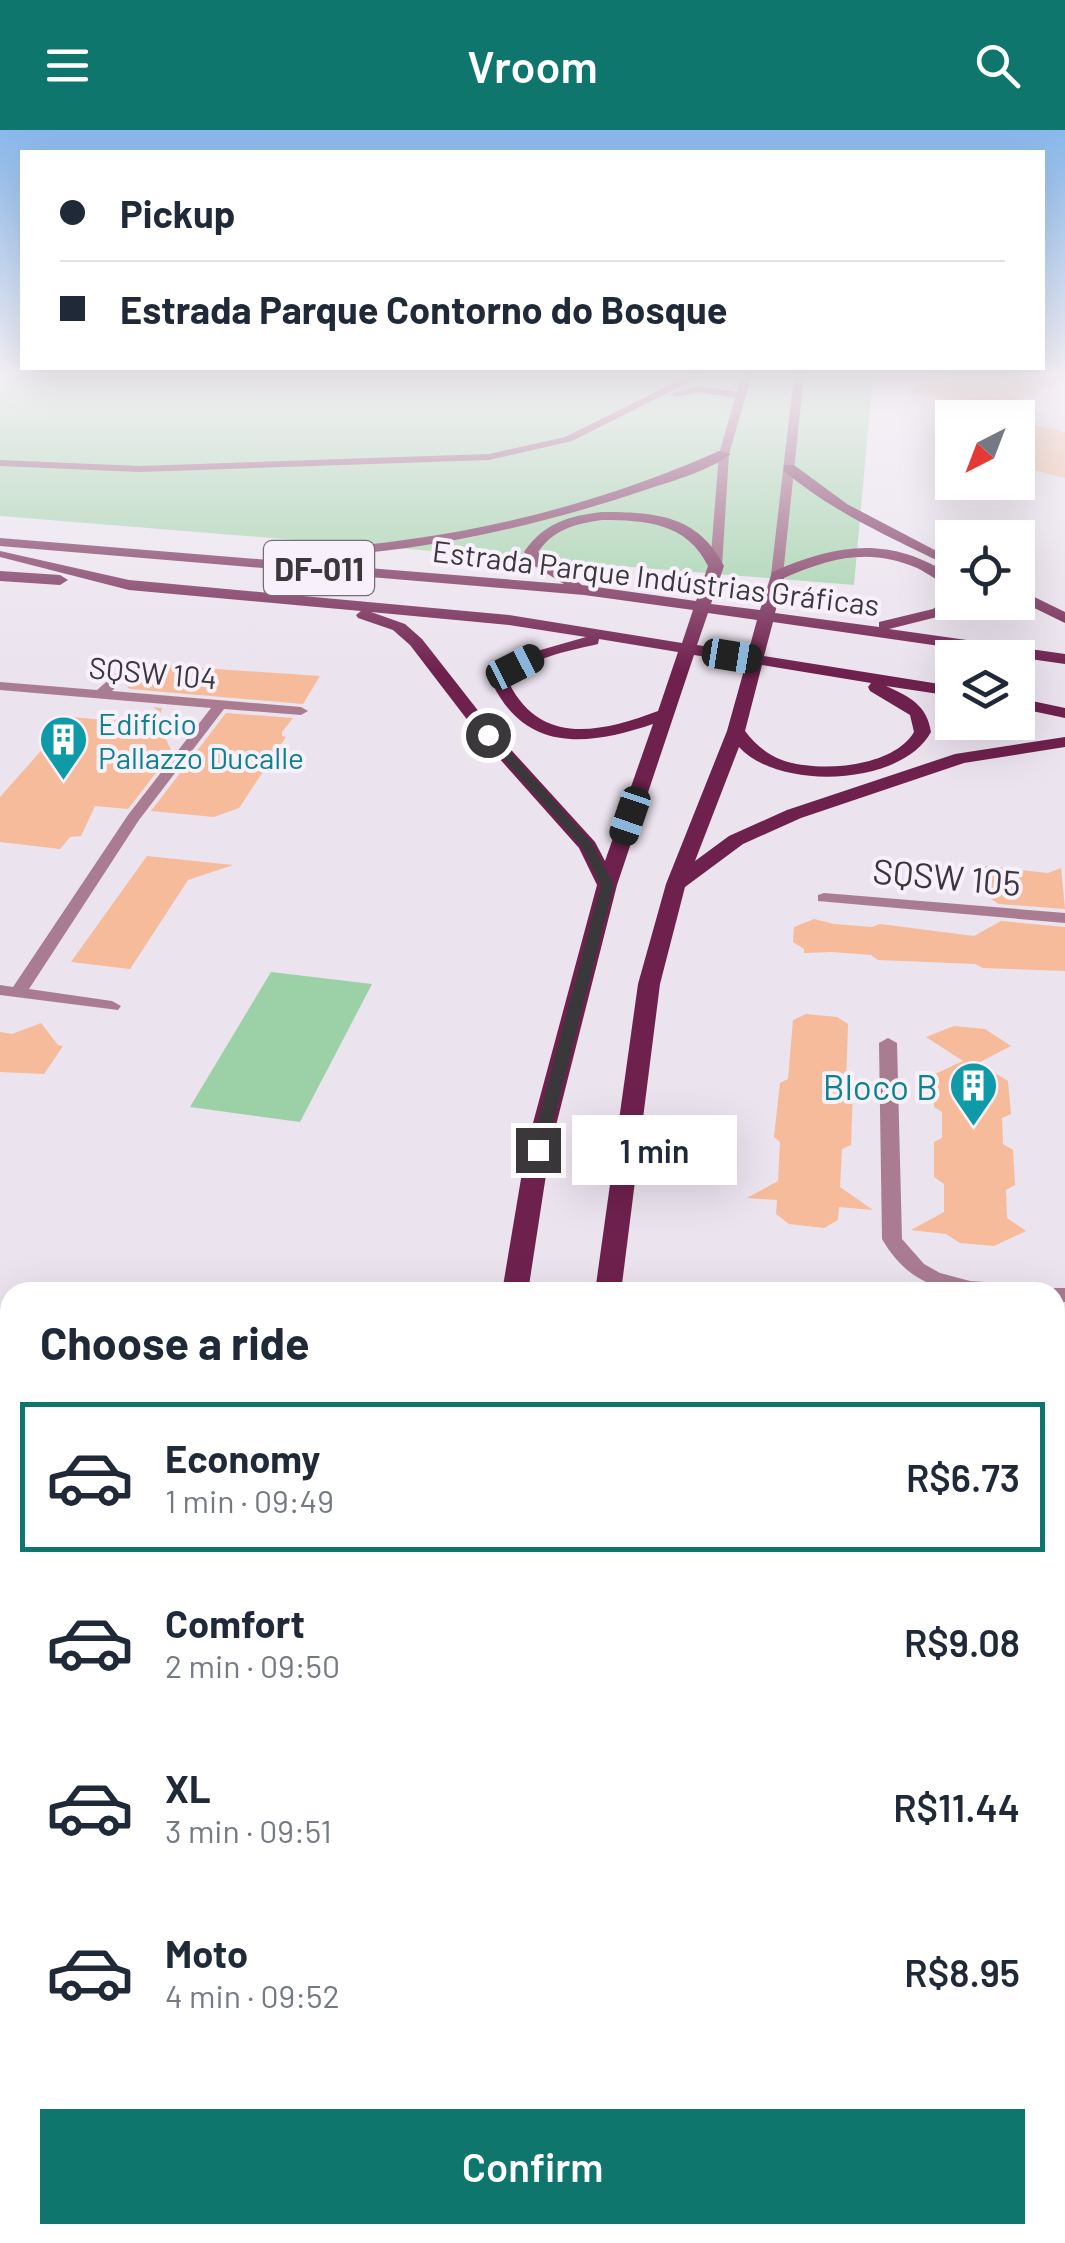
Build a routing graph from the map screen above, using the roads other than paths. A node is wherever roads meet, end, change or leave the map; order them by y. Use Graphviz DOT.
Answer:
graph roads {
  1 [pos="677,474"];
  2 [pos="723,474"];
  3 [pos="788,474"];
  4 [pos="795,474"];
  5 [pos="0,542"];
  6 [pos="0,553"];
  7 [pos="935,554"];
  8 [pos="175,556"];
  9 [pos="716,566"];
  10 [pos="935,573"];
  11 [pos="777,575"];
  12 [pos="0,576"];
  13 [pos="130,585"];
  14 [pos="584,590"];
  15 [pos="311,601"];
  16 [pos="1035,603"];
  17 [pos="935,613"];
  18 [pos="1065,618"];
  19 [pos="846,627"];
  20 [pos="611,638"];
  21 [pos="1065,659"];
  22 [pos="128,667"];
  23 [pos="849,674"];
  24 [pos="0,686"];
  25 [pos="935,688"];
  26 [pos="102,694"];
  27 [pos="219,706"];
  28 [pos="1035,706"];
  29 [pos="301,711"];
  30 [pos="1065,712"];
  31 [pos="665,714"];
  32 [pos="736,731"];
  33 [pos="1065,742"];
  34 [pos="676,884"];
  35 [pos="607,885"];
  36 [pos="824,898"];
  37 [pos="1065,918"];
  38 [pos="9,991"];
  39 [pos="112,1006"];
  40 [pos="888,1044"];
  41 [pos="517,1282"];
  42 [pos="609,1282"];
  43 [pos="947,1282"];
  1 -- 8 [label="main road"];
  2 -- 9 [label="main road"];
  3 -- 11 [label="main road"];
  4 -- 7 [label="main road"];
  5 -- 8 [label="main road, Estrada Parque Indústrias Gráficas / DF-011"];
  6 -- 13 [label="main road, Estrada Parque Indústrias Gráficas / DF-011"];
  8 -- 14 [label="main road, Estrada Parque Indústrias Gráficas / DF-011"];
  9 -- 14 [label="main road"];
  9 -- 31 [label="main road"];
  10 -- 11 [label="main road"];
  11 -- 32 [label="main road"];
  12 -- 13 [label="main road, Estrada Parque Indústrias Gráficas / DF-011"];
  13 -- 15 [label="main road, Estrada Parque Indústrias Gráficas / DF-011"];
  14 -- 19 [label="main road, Estrada Parque Indústrias Gráficas / DF-011"];
  15 -- 20 [label="main road, Estrada Parque Indústrias Gráficas / DF-011"];
  15 -- 35 [label="main road"];
  16 -- 18 [label="main road"];
  17 -- 19 [label="main road"];
  19 -- 21 [label="main road, Estrada Parque Indústrias Gráficas / DF-011"];
  20 -- 23 [label="main road, Estrada Parque Indústrias Gráficas / DF-011"];
  20 -- 31 [label="main road"];
  22 -- 26 [label="street"];
  23 -- 25 [label="main road, Estrada Parque Indústrias Gráficas / DF-011"];
  23 -- 32 [label="main road"];
  24 -- 26 [label="street, SQSW 104"];
  26 -- 27 [label="street, SQSW 104"];
  27 -- 29 [label="street, SQSW 104"];
  27 -- 38 [label="street"];
  28 -- 30 [label="main road"];
  31 -- 35 [label="main road"];
  32 -- 34 [label="main road"];
  33 -- 34 [label="main road"];
  34 -- 42 [label="main road"];
  35 -- 41 [label="main road"];
  36 -- 37 [label="street, SQSW 105"];
  38 -- 39 [label="street"];
  40 -- 43 [label="street"];
}
